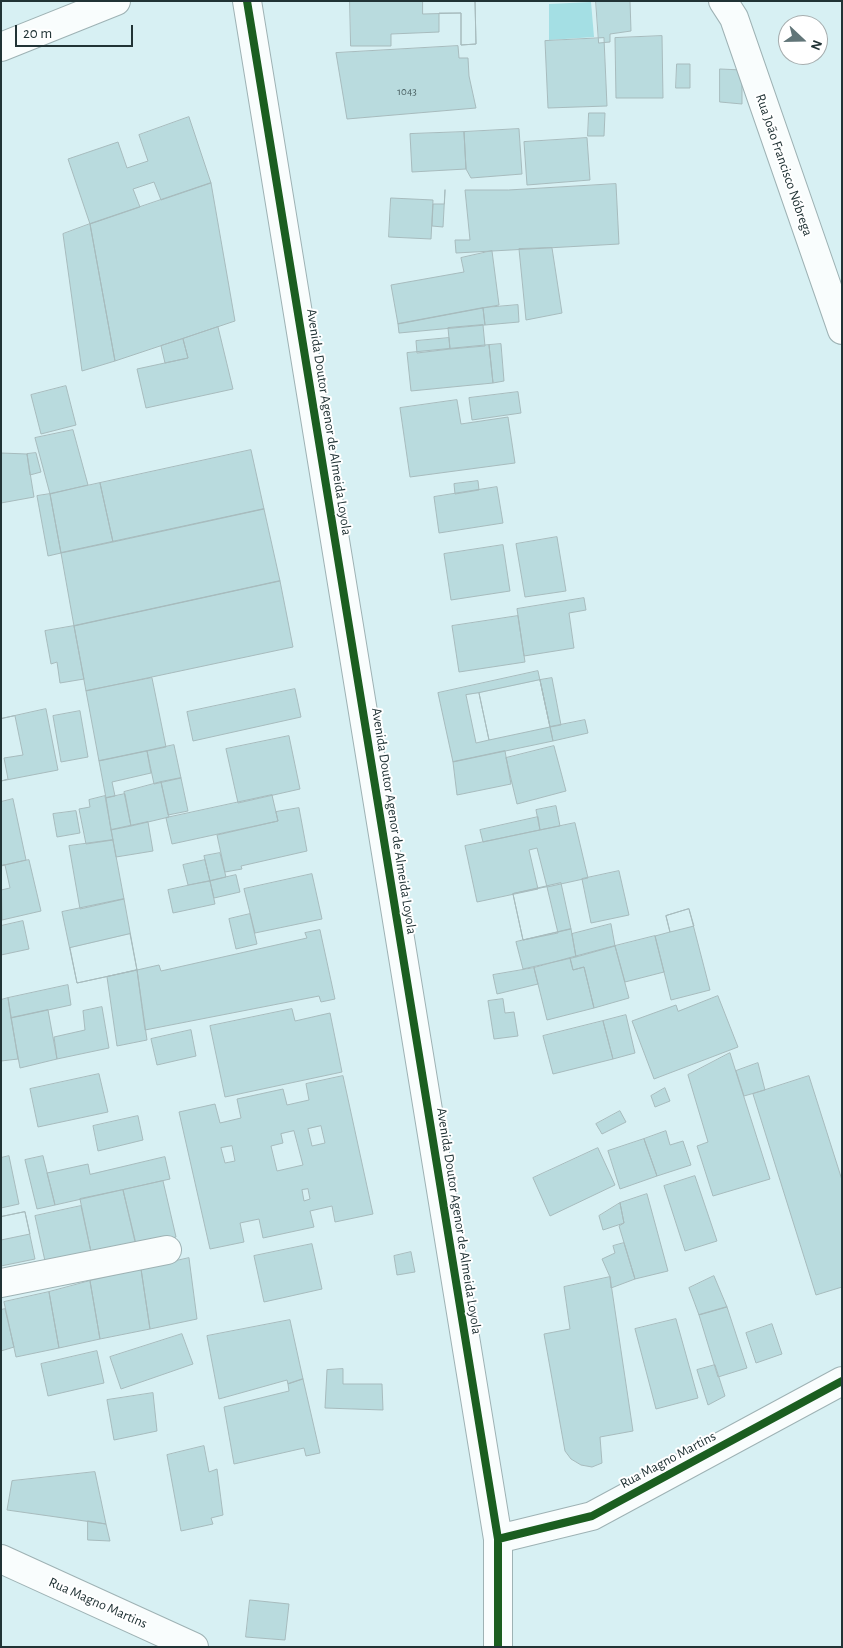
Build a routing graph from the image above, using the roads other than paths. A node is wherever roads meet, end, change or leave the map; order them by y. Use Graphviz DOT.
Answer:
graph roads {
  1 [pos="116,1"];
  2 [pos="247,1"];
  3 [pos="723,1"];
  4 [pos="1,47"];
  5 [pos="842,330"];
  6 [pos="167,1250"];
  7 [pos="1,1283"];
  8 [pos="842,1381"];
  9 [pos="498,1539"];
  10 [pos="1,1559"];
  11 [pos="194,1647"];
  12 [pos="498,1647"];
  1 -- 4 [label="street"];
  2 -- 9 [label="street, Avenida Doutor Agenor de Almeida Loyola"];
  3 -- 5 [label="street, Rua João Francisco Nóbrega"];
  6 -- 7 [label="street"];
  8 -- 9 [label="street, Rua Magno Martins"];
  9 -- 12 [label="street, Avenida Doutor Agenor de Almeida Loyola"];
  10 -- 11 [label="street, Rua Magno Martins"];
}
